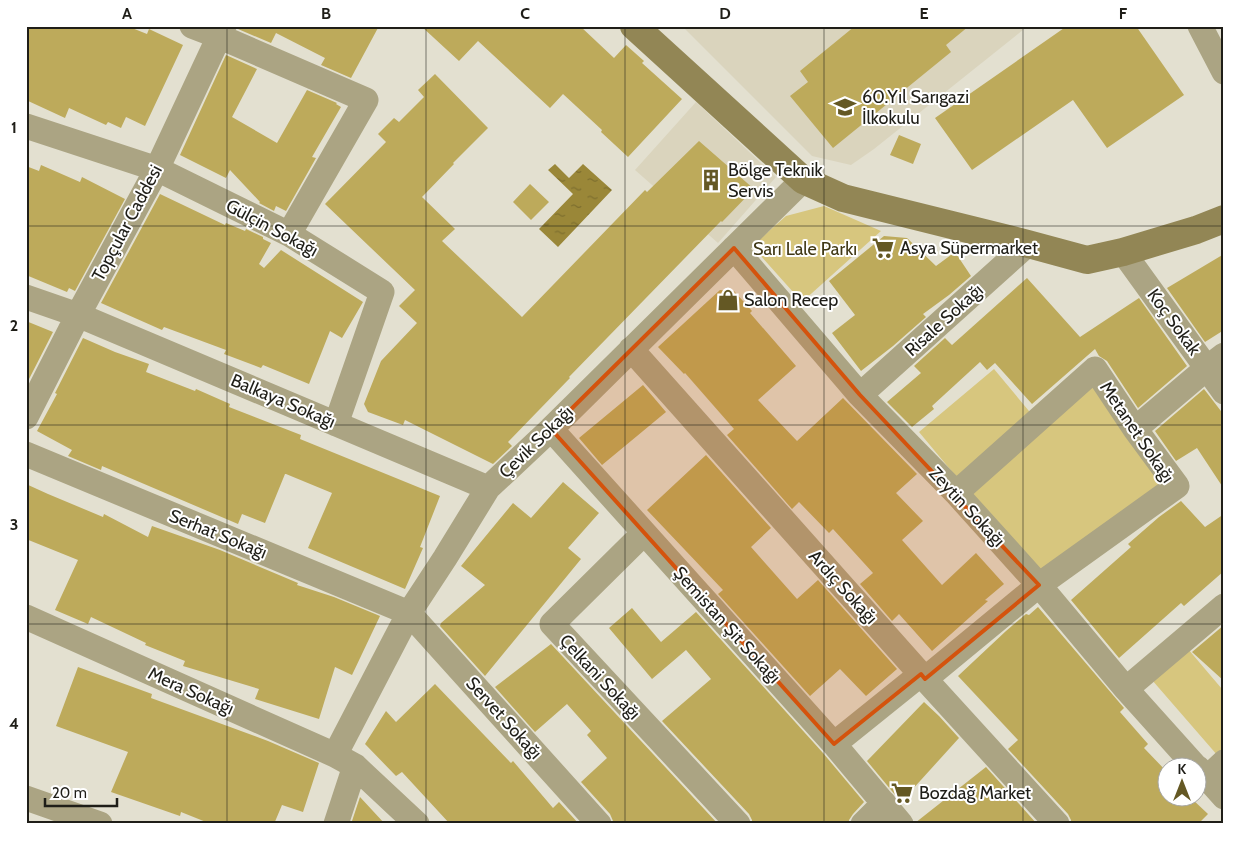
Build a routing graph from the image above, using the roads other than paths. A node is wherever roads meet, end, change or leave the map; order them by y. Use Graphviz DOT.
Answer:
graph roads {
  1 [pos="192,26"];
  2 [pos="634,26"];
  3 [pos="1200,26"];
  4 [pos="221,31"];
  5 [pos="1224,72"];
  6 [pos="26,126"];
  7 [pos="157,169"];
  8 [pos="803,180"];
  9 [pos="1224,219"];
  10 [pos="289,234"];
  11 [pos="1028,244"];
  12 [pos="734,248"];
  13 [pos="1123,252"];
  14 [pos="26,297"];
  15 [pos="78,315"];
  16 [pos="631,349"];
  17 [pos="1215,361"];
  18 [pos="1224,392"];
  19 [pos="860,396"];
  20 [pos="26,417"];
  21 [pos="336,424"];
  22 [pos="551,429"];
  23 [pos="1135,429"];
  24 [pos="26,454"];
  25 [pos="488,488"];
  26 [pos="956,493"];
  27 [pos="644,533"];
  28 [pos="1039,585"];
  29 [pos="1224,606"];
  30 [pos="409,613"];
  31 [pos="26,617"];
  32 [pos="923,676"];
  33 [pos="1126,689"];
  34 [pos="834,744"];
  35 [pos="1195,758"];
  36 [pos="345,761"];
  37 [pos="1208,772"];
  38 [pos="1224,796"];
  39 [pos="26,798"];
  40 [pos="884,803"];
  41 [pos="100,824"];
  42 [pos="336,824"];
  43 [pos="417,824"];
  44 [pos="599,824"];
  45 [pos="738,824"];
  46 [pos="863,824"];
  47 [pos="901,824"];
  48 [pos="1057,824"];
  1 -- 4 [label="street"];
  2 -- 8 [label="main road"];
  3 -- 5 [label="street"];
  4 -- 7 [label="street, Topçular Caddesi"];
  4 -- 10 [label="street"];
  6 -- 7 [label="street, Gülçin Sokağı"];
  7 -- 10 [label="street, Gülçin Sokağı"];
  7 -- 15 [label="street, Topçular Caddesi"];
  8 -- 11 [label="main road"];
  8 -- 12 [label="street, Çevik Sokağı"];
  9 -- 13 [label="main road"];
  10 -- 21 [label="street, Gülçin Sokağı"];
  11 -- 13 [label="main road"];
  11 -- 19 [label="street, Risale Sokağı"];
  12 -- 16 [label="street, Çevik Sokağı"];
  12 -- 19 [label="street, Zeytin Sokağı"];
  13 -- 17 [label="street, Koç Sokak"];
  14 -- 15 [label="street, Balkaya Sokağı"];
  15 -- 20 [label="street, Topçular Caddesi"];
  15 -- 21 [label="street, Balkaya Sokağı"];
  16 -- 22 [label="street, Çevik Sokağı"];
  16 -- 32 [label="street, Ardıç Sokağı"];
  17 -- 18 [label="street, Koç Sokak"];
  17 -- 23 [label="street"];
  19 -- 26 [label="street, Zeytin Sokağı"];
  21 -- 25 [label="street, Balkaya Sokağı"];
  22 -- 25 [label="street, Çevik Sokağı"];
  22 -- 27 [label="street, Şemistan Şit Sokağı"];
  23 -- 26 [label="street, Metanet Sokağı"];
  23 -- 28 [label="street, Metanet Sokağı"];
  24 -- 30 [label="street, Serhat Sokağı"];
  25 -- 30 [label="street, Çevik Sokağı"];
  26 -- 28 [label="street, Zeytin Sokağı"];
  27 -- 34 [label="street, Şemistan Şit Sokağı"];
  27 -- 45 [label="street, Çelkani Sokağı"];
  28 -- 32 [label="street, Metanet Sokağı"];
  28 -- 33 [label="street, Zeytin Sokağı"];
  29 -- 33 [label="street"];
  30 -- 36 [label="street, Çevik Sokağı"];
  30 -- 44 [label="street, Servet Sokağı"];
  31 -- 36 [label="street, Mera Sokağı"];
  32 -- 34 [label="street, Metanet Sokağı"];
  32 -- 48 [label="street, Ardıç Sokağı"];
  33 -- 35 [label="street, Zeytin Sokağı"];
  34 -- 40 [label="street, Şemistan Şit Sokağı"];
  36 -- 42 [label="street, Çevik Sokağı"];
  36 -- 43 [label="street, Mera Sokağı"];
  37 -- 38 [label="street, Zeytin Sokağı"];
  39 -- 41 [label="street"];
  40 -- 46 [label="street"];
  40 -- 47 [label="street, Şemistan Şit Sokağı"];
}
